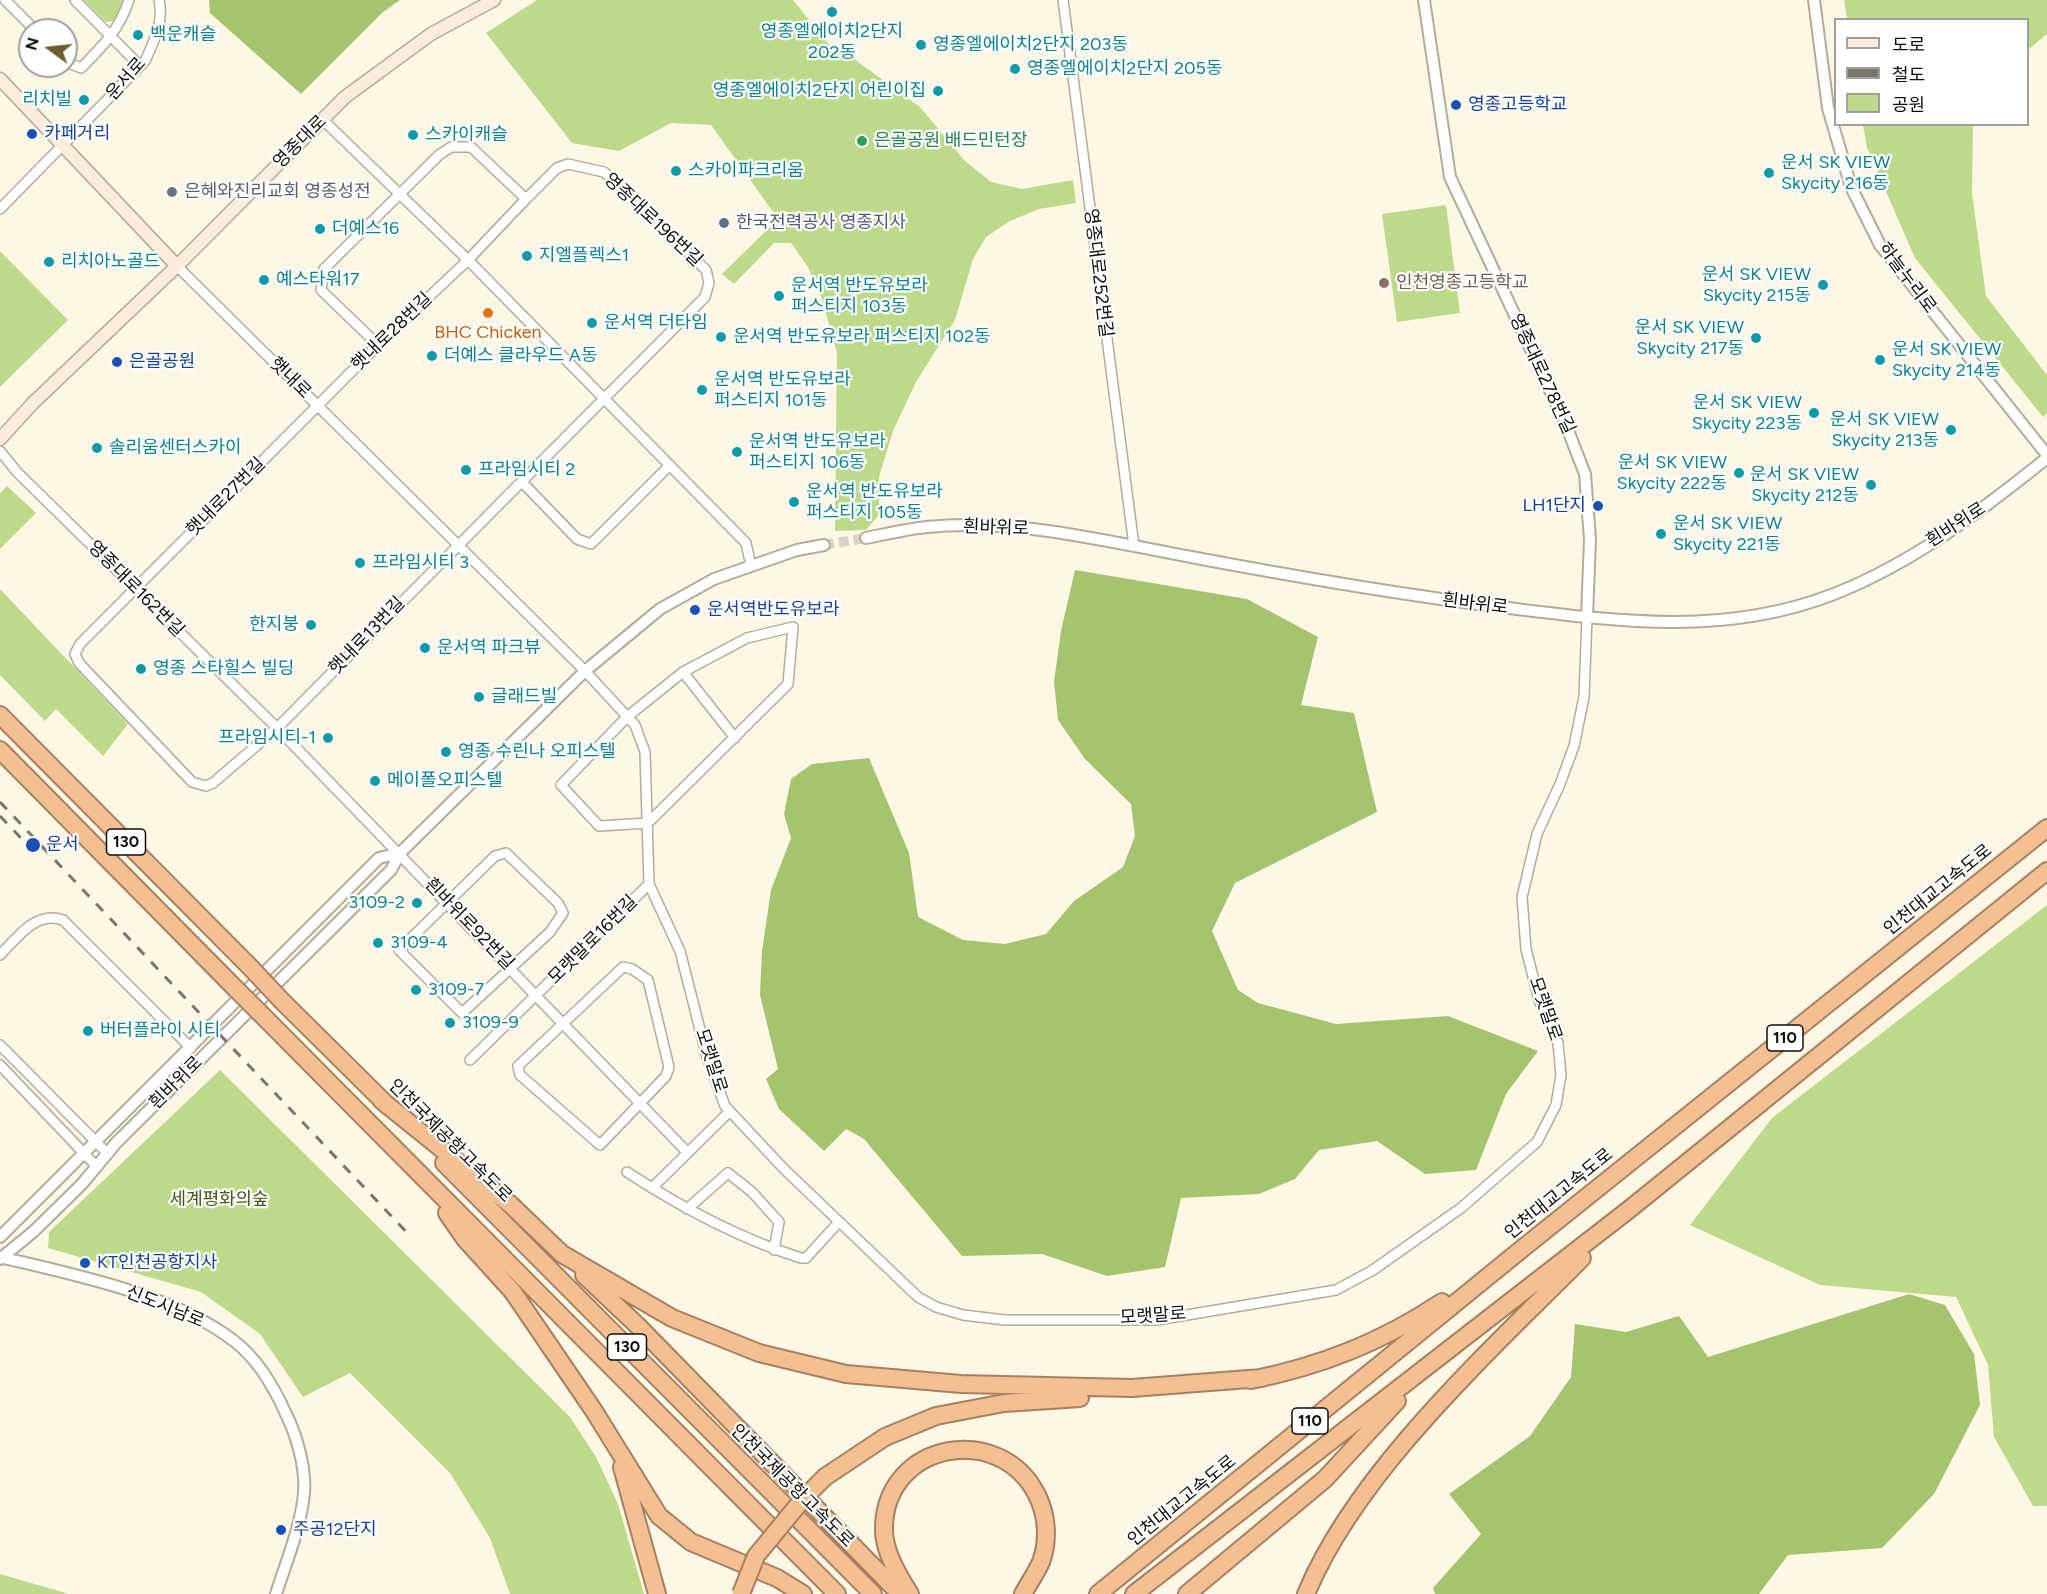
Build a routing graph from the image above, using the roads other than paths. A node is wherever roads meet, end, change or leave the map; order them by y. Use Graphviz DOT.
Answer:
graph roads {
  1 [pos="5,0"];
  2 [pos="75,0"];
  3 [pos="129,0"];
  4 [pos="159,0"];
  5 [pos="494,0"];
  6 [pos="1063,0"];
  7 [pos="1424,0"];
  8 [pos="1814,0"];
  9 [pos="22,18"];
  10 [pos="112,36"];
  11 [pos="141,66"];
  12 [pos="78,67"];
  13 [pos="0,79"];
  14 [pos="323,120"];
  15 [pos="65,145"];
  16 [pos="400,193"];
  17 [pos="526,198"];
  18 [pos="0,209"];
  19 [pos="468,260"];
  20 [pos="177,266"];
  21 [pos="378,345"];
  22 [pos="604,399"];
  23 [pos="318,406"];
  24 [pos="0,439"];
  25 [pos="0,451"];
  26 [pos="2047,456"];
  27 [pos="670,465"];
  28 [pos="522,482"];
  29 [pos="866,538"];
  30 [pos="457,544"];
  31 [pos="824,545"];
  32 [pos="1134,546"];
  33 [pos="751,566"];
  34 [pos="135,589"];
  35 [pos="1587,617"];
  36 [pos="585,671"];
  37 [pos="683,672"];
  38 [pos="0,715"];
  39 [pos="627,717"];
  40 [pos="277,728"];
  41 [pos="735,738"];
  42 [pos="0,750"];
  43 [pos="648,823"];
  44 [pos="2047,828"];
  45 [pos="400,853"];
  46 [pos="2047,871"];
  47 [pos="649,884"];
  48 [pos="447,902"];
  49 [pos="0,955"];
  50 [pos="512,968"];
  51 [pos="537,995"];
  52 [pos="564,1022"];
  53 [pos="0,1045"];
  54 [pos="190,1048"];
  55 [pos="470,1060"];
  56 [pos="0,1065"];
  57 [pos="381,1100"];
  58 [pos="641,1104"];
  59 [pos="730,1111"];
  60 [pos="95,1143"];
  61 [pos="687,1152"];
  62 [pos="85,1153"];
  63 [pos="108,1154"];
  64 [pos="97,1167"];
  65 [pos="627,1172"];
  66 [pos="421,1176"];
  67 [pos="652,1188"];
  68 [pos="1631,1208"];
  69 [pos="687,1209"];
  70 [pos="839,1222"];
  71 [pos="0,1237"];
  72 [pos="1523,1248"];
  73 [pos="774,1250"];
  74 [pos="562,1254"];
  75 [pos="1,1255"];
  76 [pos="1430,1365"];
  77 [pos="1262,1378"];
  78 [pos="619,1455"];
  79 [pos="276,1594"];
  80 [pos="657,1594"];
  81 [pos="741,1594"];
  82 [pos="803,1594"];
  83 [pos="837,1594"];
  84 [pos="873,1594"];
  85 [pos="900,1594"];
  86 [pos="910,1594"];
  87 [pos="1023,1594"];
  88 [pos="1098,1594"];
  89 [pos="1134,1594"];
  90 [pos="1187,1594"];
  91 [pos="1306,1594"];
  1 -- 9 [label="street"];
  2 -- 10 [label="street"];
  3 -- 10 [label="street"];
  4 -- 11 [label="street, 운서로"];
  5 -- 14 [label="main road, 영종대로"];
  6 -- 32 [label="street, 영종대로252번길"];
  7 -- 35 [label="street, 영종대로278번길"];
  8 -- 26 [label="street, 하늘누리로"];
  10 -- 11 [label="street"];
  10 -- 12 [label="street"];
  11 -- 15 [label="street, 운서로"];
  13 -- 15 [label="main road, 햇내로"];
  14 -- 16 [label="street"];
  14 -- 20 [label="main road, 영종대로"];
  15 -- 18 [label="street, 운서로"];
  15 -- 20 [label="main road, 햇내로"];
  16 -- 17 [label="street"];
  16 -- 19 [label="street"];
  16 -- 21 [label="street"];
  17 -- 19 [label="street, 영종대로196번길"];
  17 -- 22 [label="street, 영종대로196번길"];
  19 -- 21 [label="street, 햇내로28번길"];
  19 -- 22 [label="street"];
  20 -- 23 [label="street, 햇내로"];
  20 -- 24 [label="main road, 영종대로"];
  21 -- 23 [label="street, 햇내로28번길"];
  22 -- 27 [label="street"];
  22 -- 28 [label="street, 햇내로13번길"];
  23 -- 30 [label="street, 햇내로"];
  23 -- 34 [label="street, 햇내로27번길"];
  25 -- 34 [label="street, 영종대로162번길"];
  26 -- 35 [label="street, 흰바위로"];
  27 -- 28 [label="street"];
  27 -- 33 [label="street"];
  28 -- 30 [label="street, 햇내로13번길"];
  29 -- 32 [label="street, 흰바위로"];
  30 -- 36 [label="street, 햇내로"];
  30 -- 40 [label="street, 햇내로13번길"];
  31 -- 33 [label="street, 흰바위로"];
  32 -- 35 [label="street, 흰바위로"];
  33 -- 36 [label="street, 흰바위로"];
  34 -- 40 [label="street, 영종대로162번길"];
  34 -- 40 [label="street, 햇내로27번길"];
  35 -- 70 [label="street, 모랫말로"];
  36 -- 39 [label="street, 모랫말로"];
  36 -- 45 [label="street, 흰바위로"];
  37 -- 39 [label="street"];
  37 -- 41 [label="street"];
  37 -- 41 [label="street"];
  38 -- 57 [label="highway, 인천국제공항고속도로 / 130, bridge"];
  39 -- 43 [label="street, 모랫말로"];
  39 -- 43 [label="street"];
  40 -- 45 [label="street, 영종대로162번길"];
  41 -- 43 [label="street"];
  42 -- 66 [label="highway, 130, bridge"];
  43 -- 47 [label="street, 모랫말로"];
  44 -- 72 [label="highway, 인천대교고속도로 / 110"];
  45 -- 48 [label="street, 흰바위로92번길"];
  45 -- 54 [label="street, 흰바위로"];
  45 -- 63 [label="street, 흰바위로"];
  46 -- 68 [label="highway, 110"];
  47 -- 51 [label="street, 모랫말로16번길"];
  47 -- 59 [label="street, 모랫말로"];
  48 -- 50 [label="street, 흰바위로92번길"];
  48 -- 50 [label="street"];
  48 -- 50 [label="street"];
  49 -- 54 [label="street"];
  50 -- 51 [label="street, 흰바위로92번길"];
  51 -- 52 [label="street, 모랫말로16번길"];
  51 -- 55 [label="street, 모랫말로16번길"];
  52 -- 58 [label="street, 모랫말로16번길"];
  52 -- 58 [label="street"];
  52 -- 58 [label="street"];
  53 -- 60 [label="street"];
  54 -- 60 [label="street, 흰바위로"];
  56 -- 62 [label="street"];
  57 -- 74 [label="highway"];
  57 -- 84 [label="highway, 인천국제공항고속도로 / 130"];
  58 -- 61 [label="street, 모랫말로16번길"];
  59 -- 61 [label="street"];
  59 -- 70 [label="street, 모랫말로"];
  60 -- 62 [label="street, 흰바위로"];
  60 -- 63 [label="street"];
  61 -- 67 [label="street"];
  62 -- 64 [label="street"];
  62 -- 71 [label="street, 흰바위로"];
  63 -- 64 [label="street, 흰바위로"];
  64 -- 75 [label="street, 흰바위로"];
  65 -- 67 [label="street"];
  66 -- 78 [label="highway"];
  66 -- 83 [label="highway, 130"];
  67 -- 69 [label="street"];
  68 -- 76 [label="highway, 110"];
  68 -- 91 [label="highway"];
  69 -- 73 [label="street"];
  69 -- 73 [label="street"];
  70 -- 73 [label="street"];
  72 -- 77 [label="highway"];
  72 -- 88 [label="highway, 인천대교고속도로 / 110"];
  74 -- 77 [label="highway"];
  74 -- 85 [label="highway"];
  75 -- 79 [label="street, 신도시남로"];
  76 -- 89 [label="highway, 110"];
  76 -- 90 [label="highway"];
  77 -- 81 [label="highway, bridge"];
  78 -- 80 [label="highway"];
  78 -- 82 [label="highway"];
  86 -- 87 [label="highway"];
}
